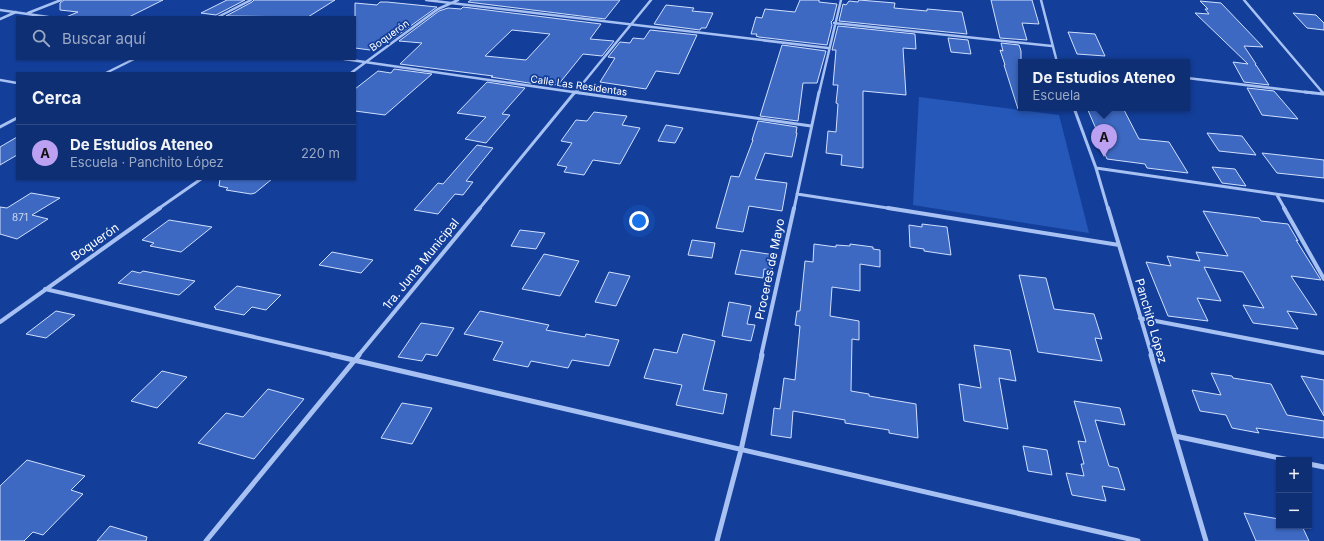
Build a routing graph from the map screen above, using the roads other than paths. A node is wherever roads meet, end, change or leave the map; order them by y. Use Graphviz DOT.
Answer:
graph roads {
  1 [pos="61,0"];
  2 [pos="251,0"];
  3 [pos="426,0"];
  4 [pos="458,0"];
  5 [pos="651,0"];
  6 [pos="841,0"];
  7 [pos="1041,0"];
  8 [pos="1244,0"];
  9 [pos="445,1"];
  10 [pos="453,3"];
  11 [pos="438,9"];
  12 [pos="0,10"];
  13 [pos="16,12"];
  14 [pos="27,14"];
  15 [pos="41,16"];
  16 [pos="220,16"];
  17 [pos="0,19"];
  18 [pos="834,24"];
  19 [pos="631,25"];
  20 [pos="1052,46"];
  21 [pos="828,48"];
  22 [pos="1057,59"];
  23 [pos="132,60"];
  24 [pos="351,60"];
  25 [pos="366,62"];
  26 [pos="108,72"];
  27 [pos="351,72"];
  28 [pos="1190,78"];
  29 [pos="0,80"];
  30 [pos="16,83"];
  31 [pos="575,92"];
  32 [pos="1324,94"];
  33 [pos="1075,111"];
  34 [pos="16,119"];
  35 [pos="812,126"];
  36 [pos="0,127"];
  37 [pos="1096,168"];
  38 [pos="200,180"];
  39 [pos="797,194"];
  40 [pos="1277,195"];
  41 [pos="1324,201"];
  42 [pos="1119,245"];
  43 [pos="1324,279"];
  44 [pos="45,289"];
  45 [pos="1140,318"];
  46 [pos="0,322"];
  47 [pos="1324,353"];
  48 [pos="354,360"];
  49 [pos="1175,436"];
  50 [pos="741,450"];
  51 [pos="1276,457"];
  52 [pos="1312,465"];
  53 [pos="1324,467"];
  54 [pos="206,541"];
  55 [pos="717,541"];
  56 [pos="1138,541"];
  57 [pos="1206,541"];
  1 -- 14 [label="street"];
  2 -- 16 [label="street"];
  3 -- 9 [label="street"];
  4 -- 10 [label="street, Boquerón"];
  5 -- 19 [label="street, 1ra. Junta Municipal"];
  6 -- 18 [label="street, Proceres de Mayo"];
  7 -- 20 [label="street"];
  8 -- 32 [label="street"];
  9 -- 10 [label="street"];
  9 -- 11 [label="street, Boquerón"];
  10 -- 11 [label="street, Boquerón"];
  10 -- 19 [label="street"];
  11 -- 25 [label="street, Boquerón"];
  12 -- 13 [label="street"];
  13 -- 14 [label="street"];
  13 -- 17 [label="street"];
  14 -- 15 [label="street"];
  18 -- 20 [label="street"];
  18 -- 21 [label="street, Proceres de Mayo"];
  19 -- 21 [label="street"];
  19 -- 31 [label="street, 1ra. Junta Municipal"];
  20 -- 22 [label="street"];
  21 -- 35 [label="street, Proceres de Mayo"];
  23 -- 26 [label="street"];
  24 -- 25 [label="street, Calle Las Residentas"];
  25 -- 27 [label="street, Boquerón"];
  25 -- 31 [label="street, Calle Las Residentas"];
  28 -- 32 [label="street"];
  29 -- 30 [label="street"];
  31 -- 35 [label="street, Calle Las Residentas"];
  31 -- 48 [label="street, 1ra. Junta Municipal"];
  33 -- 37 [label="street, Panchito López"];
  34 -- 36 [label="street"];
  35 -- 39 [label="street, Proceres de Mayo"];
  37 -- 40 [label="street"];
  37 -- 42 [label="street, Panchito López"];
  38 -- 44 [label="street, Boquerón"];
  39 -- 42 [label="street"];
  39 -- 50 [label="street, Proceres de Mayo"];
  40 -- 41 [label="street"];
  40 -- 43 [label="street"];
  42 -- 45 [label="street, Panchito López"];
  44 -- 46 [label="street, Boquerón"];
  44 -- 48 [label="street"];
  45 -- 47 [label="street"];
  45 -- 49 [label="street, Panchito López"];
  48 -- 50 [label="street"];
  48 -- 54 [label="street, 1ra. Junta Municipal"];
  49 -- 51 [label="street"];
  49 -- 57 [label="street, Panchito López"];
  50 -- 55 [label="street, Proceres de Mayo"];
  50 -- 56 [label="street"];
  52 -- 53 [label="street"];
}
